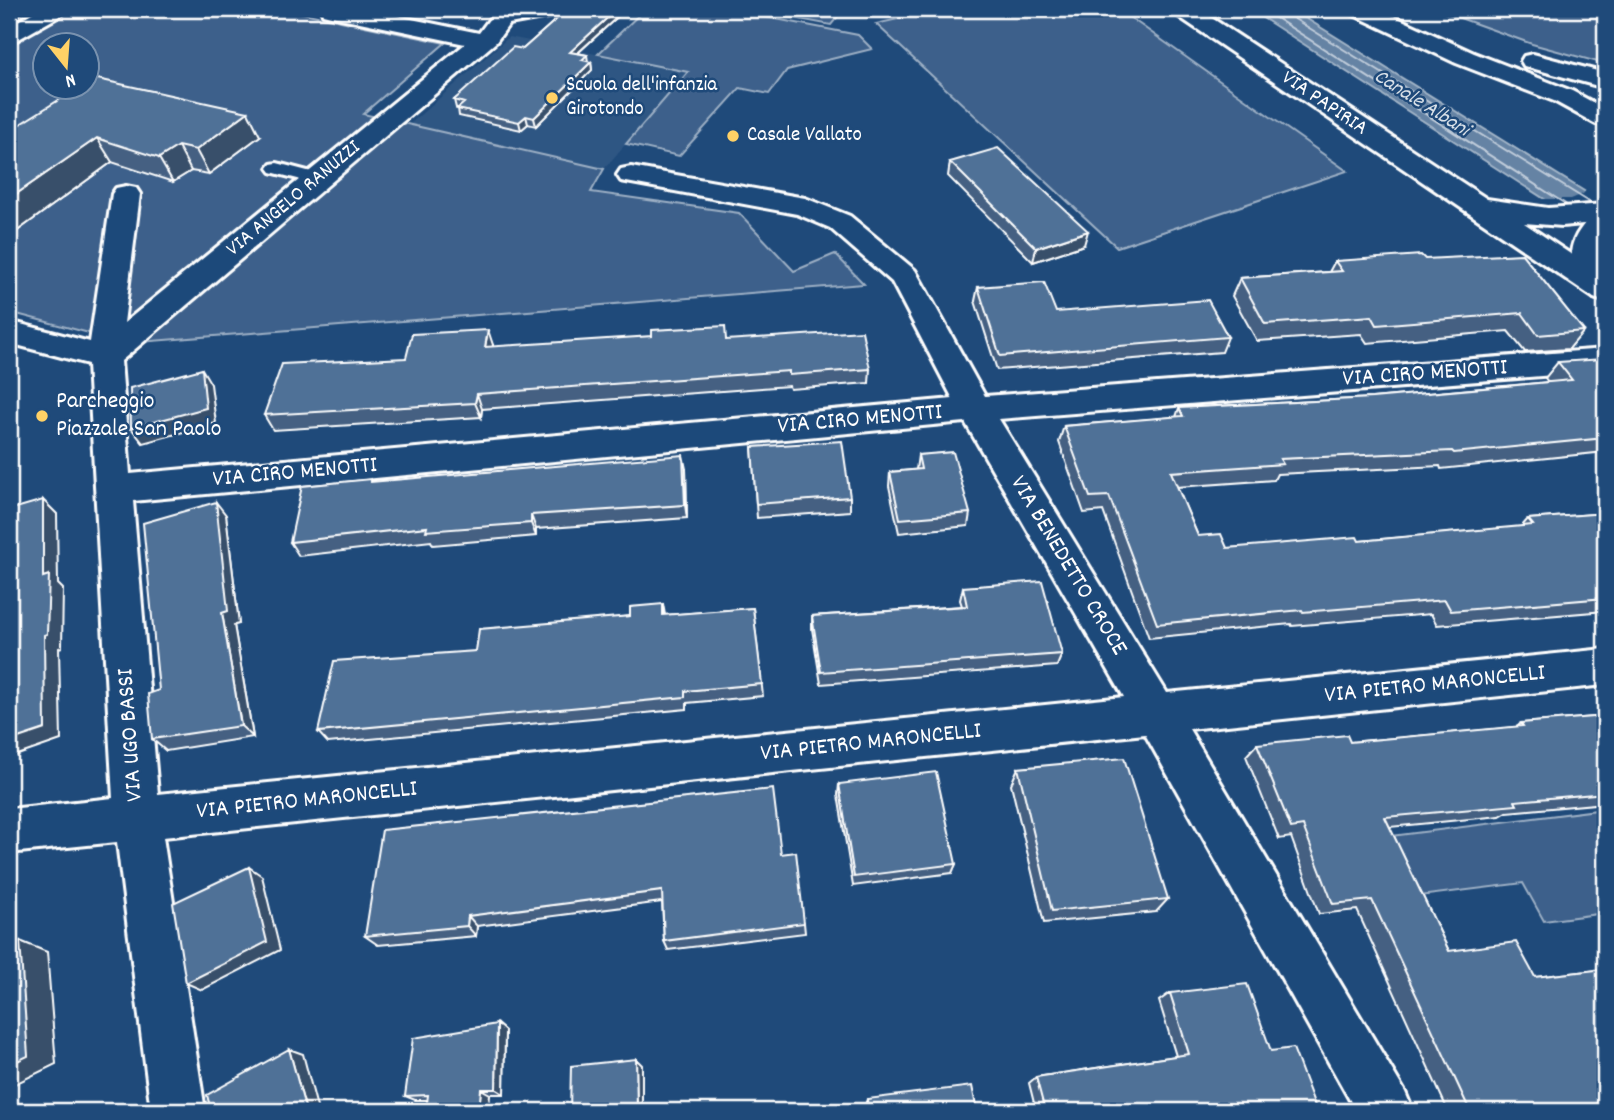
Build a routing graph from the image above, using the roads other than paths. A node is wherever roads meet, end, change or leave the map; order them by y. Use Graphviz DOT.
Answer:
graph roads {
  1 [pos="55,9"];
  2 [pos="331,9"];
  3 [pos="556,9"];
  4 [pos="1183,9"];
  5 [pos="1360,9"];
  6 [pos="1402,9"];
  7 [pos="495,23"];
  8 [pos="9,35"];
  9 [pos="1605,81"];
  10 [pos="1605,119"];
  11 [pos="277,168"];
  12 [pos="631,175"];
  13 [pos="317,179"];
  14 [pos="126,194"];
  15 [pos="1465,199"];
  16 [pos="1605,213"];
  17 [pos="1605,220"];
  18 [pos="1605,291"];
  19 [pos="9,332"];
  20 [pos="104,357"];
  21 [pos="1605,360"];
  22 [pos="975,410"];
  23 [pos="115,489"];
  24 [pos="1605,667"];
  25 [pos="1156,713"];
  26 [pos="137,819"];
  27 [pos="9,831"];
  28 [pos="178,1111"];
  29 [pos="1386,1111"];
  1 -- 8 [label="main road"];
  2 -- 7 [label="main road, VIA ANGELO RANUZZI"];
  3 -- 7 [label="main road, VIA ANGELO RANUZZI"];
  4 -- 15 [label="main road, VIA PAPIRIA"];
  5 -- 10 [label="main road"];
  6 -- 9 [label="main road"];
  7 -- 13 [label="main road, VIA ANGELO RANUZZI"];
  11 -- 13 [label="lane"];
  12 -- 22 [label="main road, VIA BENEDETTO CROCE"];
  13 -- 20 [label="main road, VIA ANGELO RANUZZI"];
  14 -- 20 [label="main road, VIA UGO BASSI"];
  15 -- 16 [label="main road, VIA PAPIRIA"];
  15 -- 18 [label="main road, VIA PAPIRIA"];
  17 -- 18 [label="main road"];
  19 -- 20 [label="main road"];
  20 -- 23 [label="main road, VIA UGO BASSI"];
  21 -- 22 [label="main road, VIA CIRO MENOTTI"];
  22 -- 23 [label="main road, VIA CIRO MENOTTI"];
  22 -- 25 [label="main road, VIA BENEDETTO CROCE"];
  23 -- 26 [label="main road, VIA UGO BASSI"];
  24 -- 25 [label="main road, VIA PIETRO MARONCELLI"];
  25 -- 26 [label="main road, VIA PIETRO MARONCELLI"];
  25 -- 29 [label="main road, VIA BENEDETTO CROCE"];
  26 -- 27 [label="main road, VIA PIETRO MARONCELLI"];
  26 -- 28 [label="main road, VIA UGO BASSI"];
}
